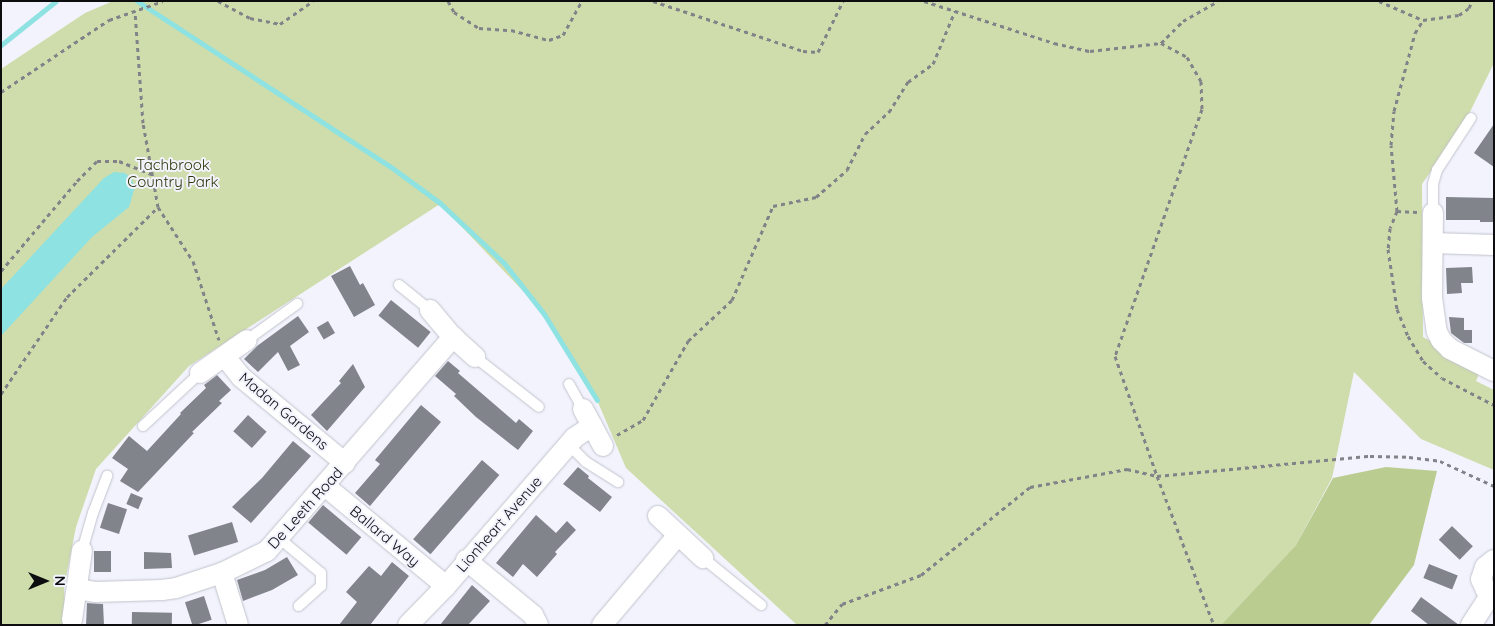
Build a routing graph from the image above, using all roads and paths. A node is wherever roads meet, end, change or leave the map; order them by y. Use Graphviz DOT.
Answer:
graph roads {
  1 [pos="218,1"];
  2 [pos="313,1"];
  3 [pos="448,1"];
  4 [pos="582,1"];
  5 [pos="653,1"];
  6 [pos="843,1"];
  7 [pos="924,1"];
  8 [pos="1218,1"];
  9 [pos="1379,1"];
  10 [pos="1472,1"];
  11 [pos="161,3"];
  12 [pos="955,11"];
  13 [pos="135,12"];
  14 [pos="1423,20"];
  15 [pos="1161,43"];
  16 [pos="1,92"];
  17 [pos="1471,118"];
  18 [pos="152,174"];
  19 [pos="158,208"];
  20 [pos="1433,213"];
  21 [pos="1432,243"];
  22 [pos="1494,244"];
  23 [pos="1,271"];
  24 [pos="399,285"];
  25 [pos="298,304"];
  26 [pos="430,310"];
  27 [pos="453,337"];
  28 [pos="247,340"];
  29 [pos="225,357"];
  30 [pos="475,357"];
  31 [pos="1494,371"];
  32 [pos="200,373"];
  33 [pos="570,384"];
  34 [pos="1,394"];
  35 [pos="538,408"];
  36 [pos="588,418"];
  37 [pos="143,426"];
  38 [pos="610,440"];
  39 [pos="569,445"];
  40 [pos="345,463"];
  41 [pos="107,476"];
  42 [pos="1157,476"];
  43 [pos="618,482"];
  44 [pos="325,486"];
  45 [pos="1494,486"];
  46 [pos="658,516"];
  47 [pos="678,535"];
  48 [pos="280,539"];
  49 [pos="82,551"];
  50 [pos="703,558"];
  51 [pos="466,560"];
  52 [pos="1494,560"];
  53 [pos="222,573"];
  54 [pos="446,586"];
  55 [pos="77,589"];
  56 [pos="1493,594"];
  57 [pos="761,605"];
  58 [pos="299,606"];
  59 [pos="72,622"];
  60 [pos="238,625"];
  61 [pos="408,625"];
  62 [pos="538,625"];
  63 [pos="602,625"];
  64 [pos="825,625"];
  65 [pos="1214,625"];
  66 [pos="1471,625"];
  1 -- 2 [label="path"];
  3 -- 4 [label="path"];
  5 -- 6 [label="path"];
  7 -- 12 [label="path"];
  8 -- 15 [label="path"];
  9 -- 14 [label="path"];
  10 -- 14 [label="path"];
  11 -- 13 [label="path"];
  12 -- 15 [label="path"];
  12 -- 38 [label="path"];
  13 -- 16 [label="path"];
  13 -- 18 [label="path"];
  14 -- 20 [label="path"];
  15 -- 42 [label="path"];
  17 -- 20 [label="lane"];
  18 -- 19 [label="path"];
  18 -- 23 [label="path"];
  19 -- 29 [label="path"];
  19 -- 34 [label="path"];
  20 -- 21 [label="street"];
  21 -- 22 [label="street"];
  21 -- 31 [label="street"];
  24 -- 26 [label="lane"];
  25 -- 28 [label="lane"];
  26 -- 27 [label="street"];
  27 -- 30 [label="street"];
  27 -- 40 [label="street, De Leeth Road"];
  28 -- 29 [label="street"];
  29 -- 32 [label="street"];
  29 -- 40 [label="street, Madan Gardens"];
  30 -- 35 [label="lane"];
  32 -- 37 [label="lane"];
  33 -- 36 [label="lane"];
  36 -- 38 [label="street"];
  36 -- 39 [label="street, Lionheart Avenue"];
  39 -- 43 [label="lane"];
  39 -- 51 [label="street, Lionheart Avenue"];
  40 -- 44 [label="street, De Leeth Road"];
  41 -- 49 [label="lane"];
  42 -- 45 [label="path"];
  42 -- 64 [label="path"];
  42 -- 65 [label="path"];
  44 -- 48 [label="street, De Leeth Road"];
  44 -- 54 [label="street, Ballard Way"];
  46 -- 47 [label="street"];
  47 -- 50 [label="street"];
  47 -- 63 [label="street"];
  48 -- 53 [label="street, De Leeth Road"];
  48 -- 58 [label="lane"];
  49 -- 55 [label="street"];
  50 -- 57 [label="lane"];
  51 -- 54 [label="street, Lionheart Avenue"];
  51 -- 62 [label="street"];
  52 -- 56 [label="street"];
  53 -- 55 [label="street, De Leeth Road"];
  53 -- 60 [label="street"];
  54 -- 61 [label="street, Lionheart Avenue"];
  55 -- 59 [label="street"];
  56 -- 66 [label="street"];
}
